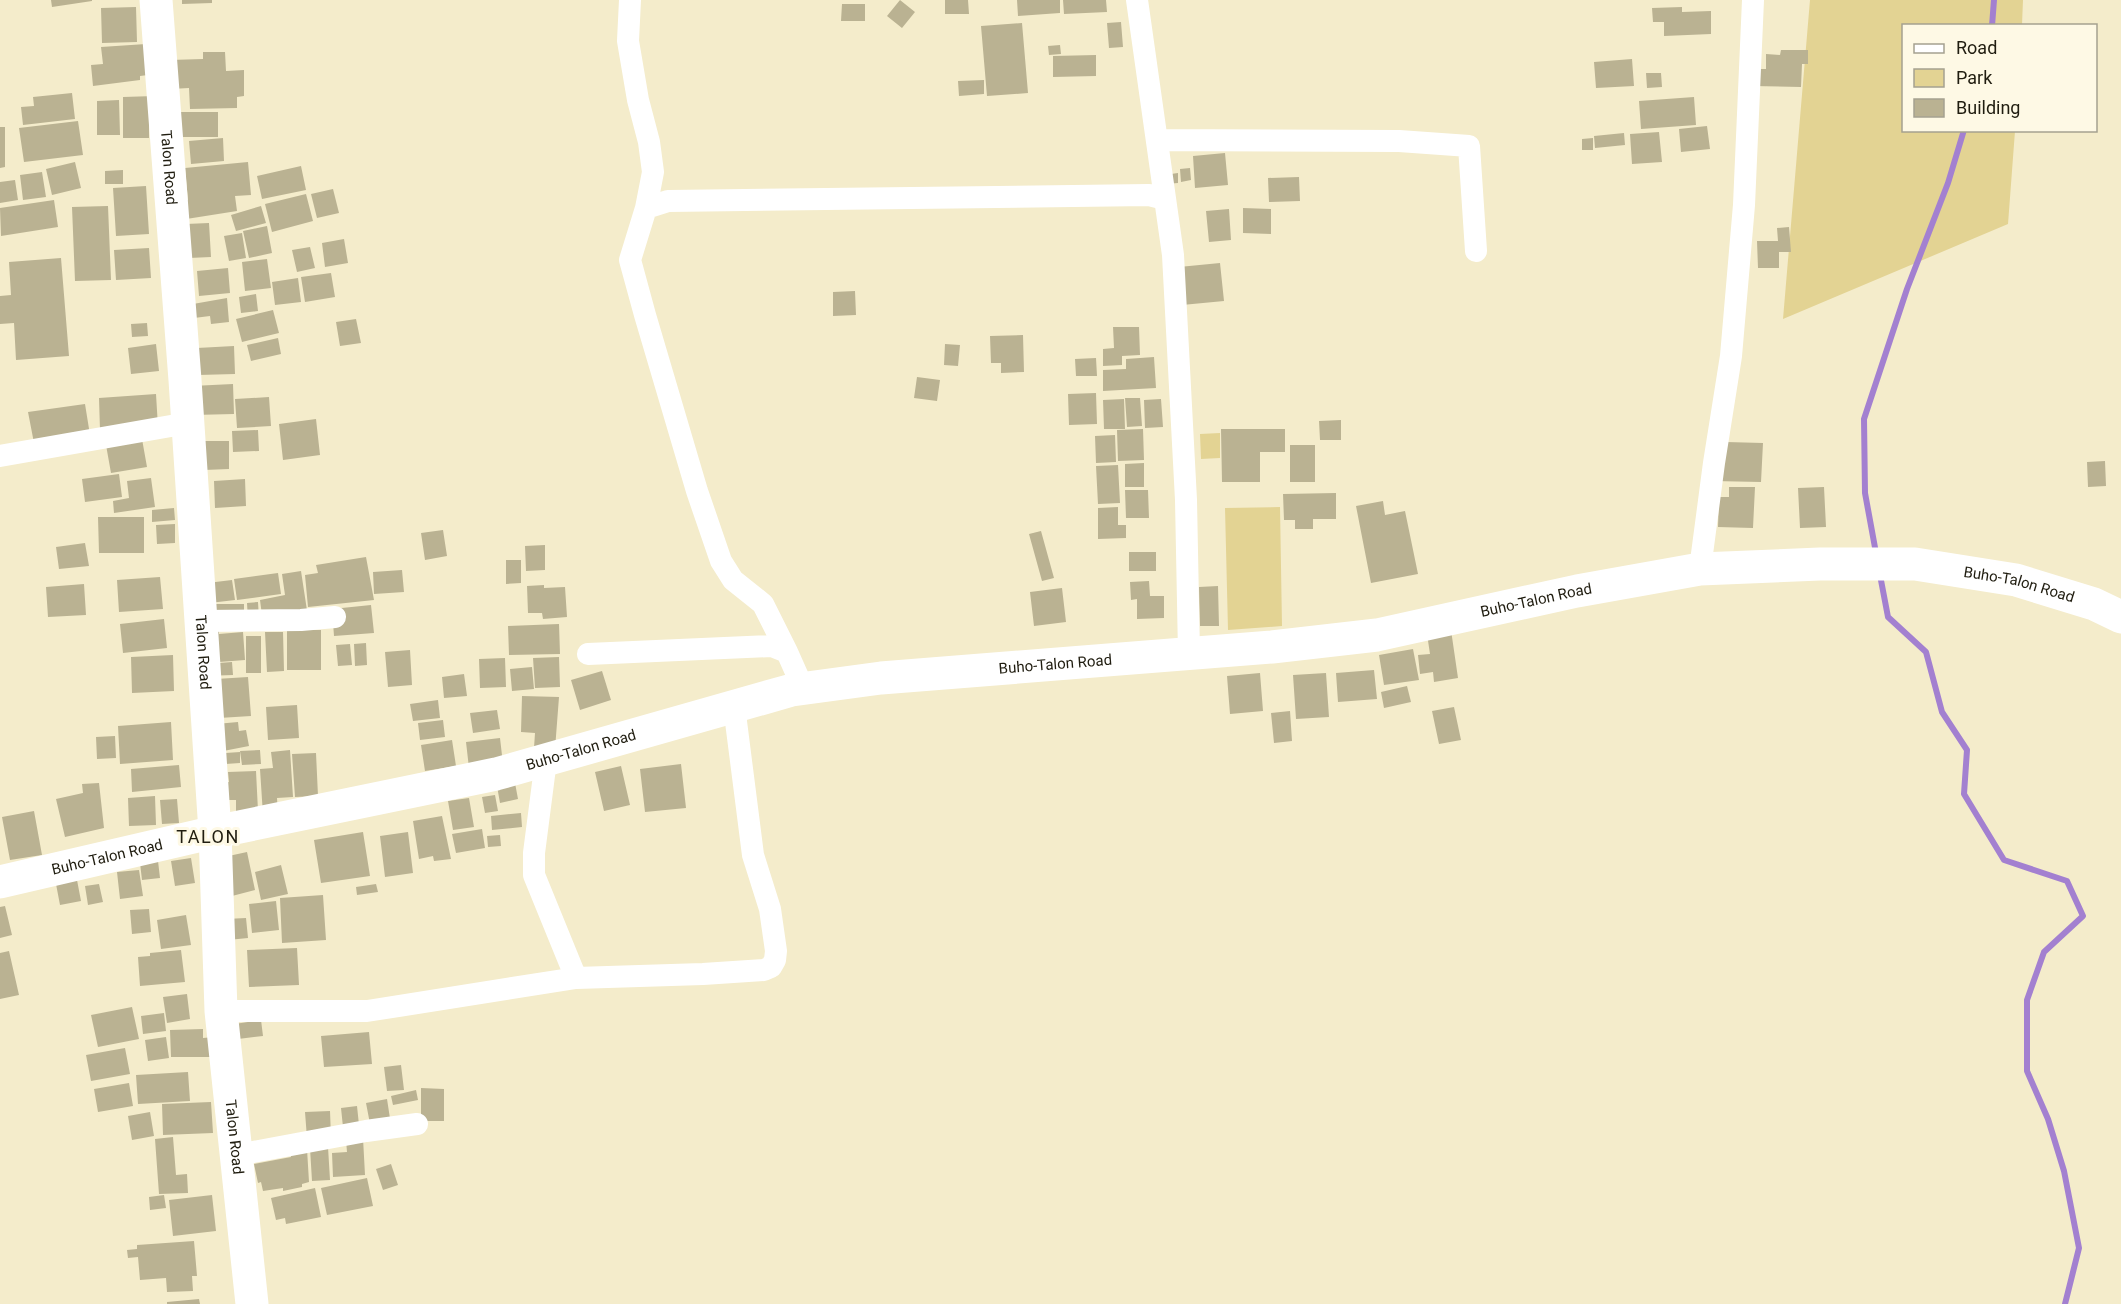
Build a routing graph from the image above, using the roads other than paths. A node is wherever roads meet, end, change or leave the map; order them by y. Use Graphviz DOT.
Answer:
graph roads {
  1 [pos="156,0"];
  2 [pos="630,0"];
  3 [pos="1137,0"];
  4 [pos="1753,0"];
  5 [pos="1157,140"];
  6 [pos="1165,199"];
  7 [pos="645,208"];
  8 [pos="1476,251"];
  9 [pos="188,423"];
  10 [pos="0,456"];
  11 [pos="1700,569"];
  12 [pos="335,617"];
  13 [pos="2121,617"];
  14 [pos="201,621"];
  15 [pos="787,652"];
  16 [pos="1189,653"];
  17 [pos="588,654"];
  18 [pos="802,688"];
  19 [pos="734,706"];
  20 [pos="546,760"];
  21 [pos="215,832"];
  22 [pos="0,882"];
  23 [pos="576,978"];
  24 [pos="221,1011"];
  25 [pos="417,1124"];
  26 [pos="237,1155"];
  27 [pos="252,1304"];
  1 -- 9 [label="street, Talon Road"];
  2 -- 7 [label="street"];
  3 -- 5 [label="street"];
  4 -- 11 [label="street"];
  5 -- 6 [label="street"];
  5 -- 8 [label="street"];
  6 -- 7 [label="street"];
  6 -- 16 [label="street"];
  7 -- 15 [label="street"];
  9 -- 10 [label="street"];
  9 -- 14 [label="street, Talon Road"];
  11 -- 13 [label="street, Buho-Talon Road"];
  11 -- 16 [label="street, Buho-Talon Road"];
  12 -- 14 [label="street"];
  14 -- 21 [label="street, Talon Road"];
  15 -- 17 [label="street"];
  15 -- 18 [label="street"];
  16 -- 18 [label="street, Buho-Talon Road"];
  18 -- 19 [label="street, Buho-Talon Road"];
  19 -- 20 [label="street, Buho-Talon Road"];
  19 -- 23 [label="street"];
  20 -- 21 [label="street, Buho-Talon Road"];
  20 -- 23 [label="street"];
  21 -- 22 [label="street, Buho-Talon Road"];
  21 -- 24 [label="street, Talon Road"];
  23 -- 24 [label="street"];
  24 -- 26 [label="street, Talon Road"];
  25 -- 26 [label="street"];
  26 -- 27 [label="street, Talon Road"];
}
